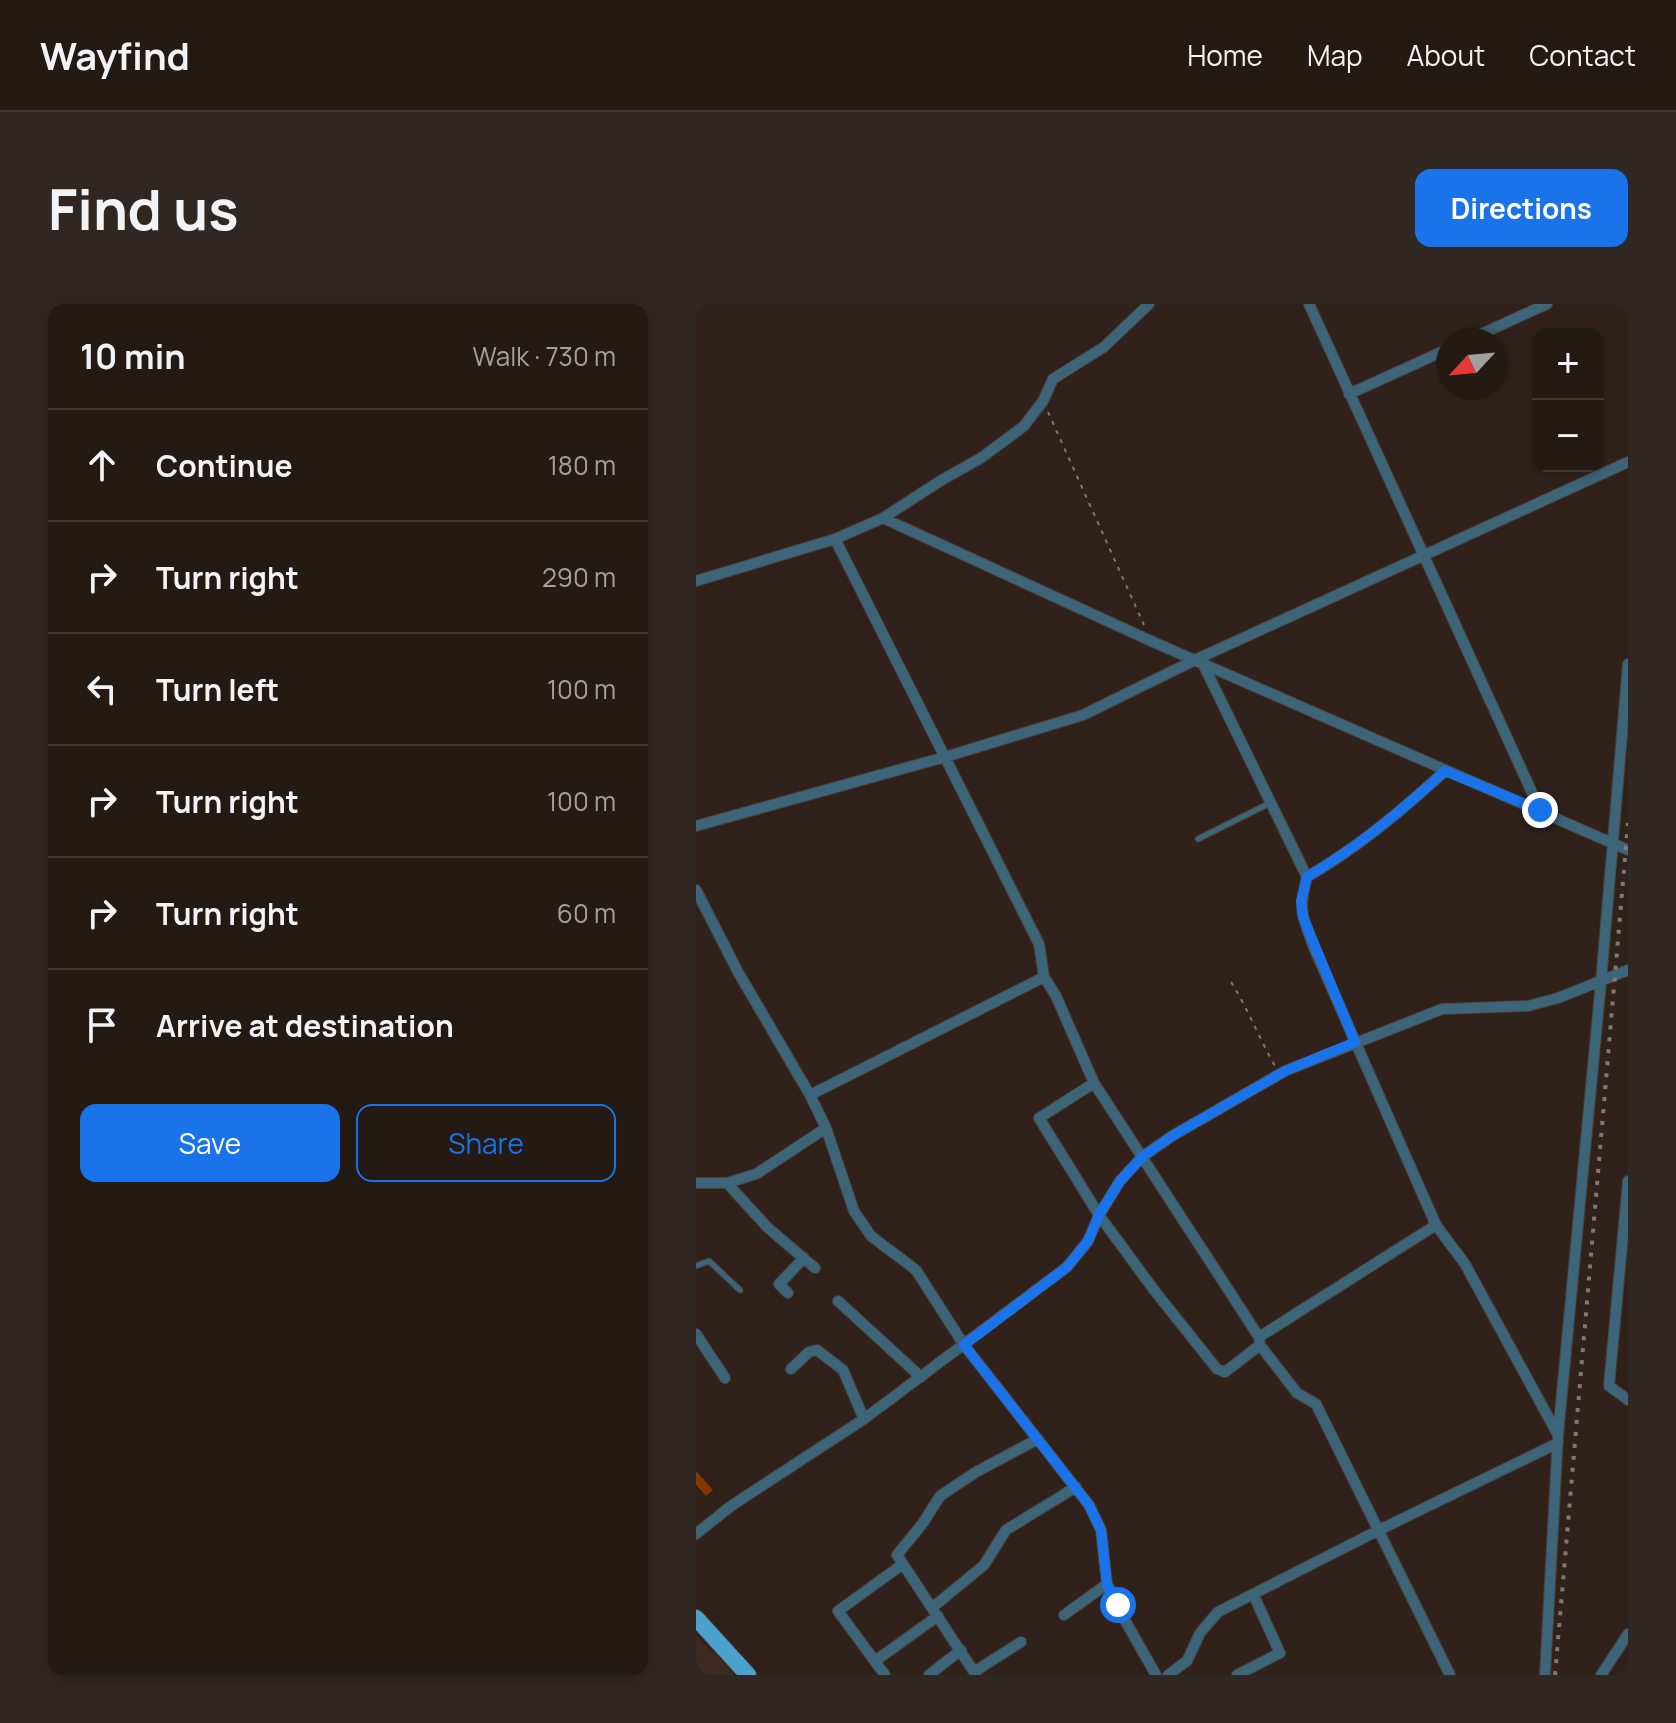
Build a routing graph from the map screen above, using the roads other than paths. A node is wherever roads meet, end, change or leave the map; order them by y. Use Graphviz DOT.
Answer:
graph roads {
  1 [pos="1149,304"];
  2 [pos="1309,304"];
  3 [pos="1547,304"];
  4 [pos="1494,328"];
  5 [pos="1436,354"];
  6 [pos="1349,394"];
  7 [pos="1628,462"];
  8 [pos="883,518"];
  9 [pos="835,539"];
  10 [pos="1424,554"];
  11 [pos="696,581"];
  12 [pos="1200,661"];
  13 [pos="1628,664"];
  14 [pos="945,757"];
  15 [pos="1445,771"];
  16 [pos="1270,803"];
  17 [pos="1540,810"];
  18 [pos="696,826"];
  19 [pos="1198,839"];
  20 [pos="1612,843"];
  21 [pos="1628,850"];
  22 [pos="1307,877"];
  23 [pos="696,890"];
  24 [pos="701,911"];
  25 [pos="1628,970"];
  26 [pos="1044,977"];
  27 [pos="1601,982"];
  28 [pos="1355,1042"];
  29 [pos="1094,1083"];
  30 [pos="810,1095"];
  31 [pos="826,1128"];
  32 [pos="1142,1157"];
  33 [pos="1628,1181"];
  34 [pos="696,1183"];
  35 [pos="727,1183"];
  36 [pos="1099,1215"];
  37 [pos="1436,1225"];
  38 [pos="804,1258"];
  39 [pos="696,1266"];
  40 [pos="815,1268"];
  41 [pos="740,1290"];
  42 [pos="788,1293"];
  43 [pos="838,1301"];
  44 [pos="696,1334"];
  45 [pos="1260,1341"];
  46 [pos="964,1345"];
  47 [pos="791,1369"];
  48 [pos="921,1377"];
  49 [pos="725,1378"];
  50 [pos="1628,1400"];
  51 [pos="864,1419"];
  52 [pos="1038,1439"];
  53 [pos="1558,1439"];
  54 [pos="1076,1487"];
  55 [pos="1377,1531"];
  56 [pos="696,1534"];
  57 [pos="903,1564"];
  58 [pos="1107,1584"];
  59 [pos="1253,1594"];
  60 [pos="935,1612"];
  61 [pos="1064,1615"];
  62 [pos="696,1618"];
  63 [pos="1628,1634"];
  64 [pos="1021,1642"];
  65 [pos="961,1650"];
  66 [pos="875,1661"];
  67 [pos="975,1673"];
  68 [pos="748,1675"];
  69 [pos="885,1675"];
  70 [pos="929,1675"];
  71 [pos="1156,1675"];
  72 [pos="1168,1675"];
  73 [pos="1237,1675"];
  74 [pos="1450,1675"];
  75 [pos="1545,1675"];
  76 [pos="1601,1675"];
  1 -- 8 [label="street"];
  2 -- 6 [label="street"];
  3 -- 4 [label="street"];
  5 -- 6 [label="street"];
  6 -- 10 [label="street"];
  7 -- 10 [label="street"];
  8 -- 9 [label="street"];
  8 -- 12 [label="street"];
  9 -- 11 [label="street"];
  9 -- 14 [label="street"];
  10 -- 12 [label="street"];
  10 -- 17 [label="street"];
  12 -- 14 [label="street"];
  12 -- 15 [label="street"];
  12 -- 16 [label="street"];
  13 -- 20 [label="street"];
  14 -- 18 [label="street"];
  14 -- 26 [label="street"];
  15 -- 17 [label="street"];
  15 -- 22 [label="street"];
  16 -- 19 [label="lane"];
  16 -- 22 [label="street"];
  17 -- 20 [label="street"];
  20 -- 21 [label="street"];
  20 -- 27 [label="street"];
  22 -- 28 [label="street"];
  23 -- 24 [label="street"];
  24 -- 30 [label="street"];
  25 -- 27 [label="street"];
  26 -- 29 [label="street"];
  26 -- 30 [label="street"];
  27 -- 28 [label="street"];
  27 -- 53 [label="street"];
  28 -- 32 [label="street"];
  28 -- 37 [label="street"];
  29 -- 32 [label="street"];
  29 -- 36 [label="street"];
  30 -- 31 [label="street"];
  31 -- 35 [label="street"];
  31 -- 46 [label="street"];
  32 -- 36 [label="street"];
  32 -- 45 [label="street"];
  33 -- 50 [label="street"];
  34 -- 35 [label="street"];
  35 -- 38 [label="street"];
  36 -- 45 [label="street"];
  36 -- 46 [label="street"];
  37 -- 45 [label="street"];
  37 -- 53 [label="street"];
  38 -- 40 [label="street"];
  38 -- 42 [label="street"];
  39 -- 41 [label="lane"];
  43 -- 48 [label="street"];
  44 -- 49 [label="street"];
  45 -- 55 [label="street"];
  46 -- 48 [label="street"];
  46 -- 52 [label="street"];
  47 -- 51 [label="street"];
  48 -- 51 [label="street"];
  51 -- 56 [label="street"];
  52 -- 54 [label="street"];
  52 -- 57 [label="street"];
  53 -- 55 [label="street"];
  53 -- 75 [label="street"];
  54 -- 58 [label="street"];
  54 -- 60 [label="street"];
  55 -- 59 [label="street"];
  55 -- 74 [label="street"];
  57 -- 60 [label="street"];
  57 -- 66 [label="street"];
  58 -- 61 [label="street"];
  58 -- 71 [label="street"];
  59 -- 72 [label="street"];
  59 -- 73 [label="street"];
  60 -- 65 [label="street"];
  60 -- 66 [label="street"];
  62 -- 68 [label="main road"];
  63 -- 76 [label="street"];
  64 -- 67 [label="street"];
  65 -- 67 [label="street"];
  65 -- 70 [label="street"];
  66 -- 69 [label="street"];
}
